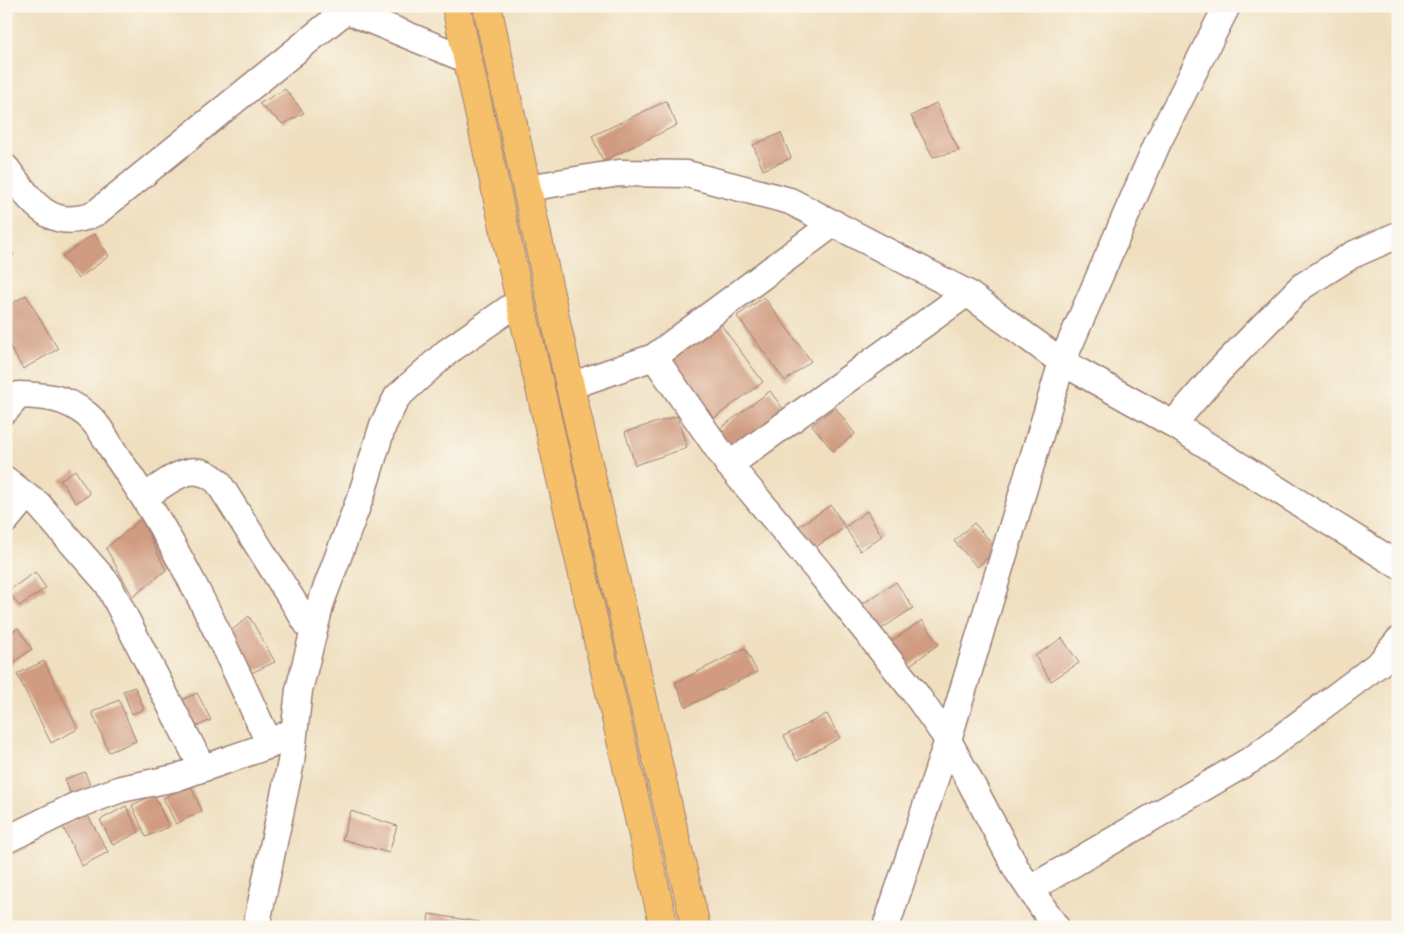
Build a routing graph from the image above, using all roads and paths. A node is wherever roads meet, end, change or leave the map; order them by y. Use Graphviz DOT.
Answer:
graph roads {
  1 [pos="456,6"];
  2 [pos="487,6"];
  3 [pos="1227,6"];
  4 [pos="340,8"];
  5 [pos="468,60"];
  6 [pos="6,168"];
  7 [pos="527,188"];
  8 [pos="834,223"];
  9 [pos="1398,235"];
  10 [pos="967,294"];
  11 [pos="520,301"];
  12 [pos="654,357"];
  13 [pos="1062,362"];
  14 [pos="570,386"];
  15 [pos="6,410"];
  16 [pos="1172,424"];
  17 [pos="729,465"];
  18 [pos="16,488"];
  19 [pos="144,497"];
  20 [pos="6,520"];
  21 [pos="1398,565"];
  22 [pos="313,633"];
  23 [pos="1398,641"];
  24 [pos="295,725"];
  25 [pos="948,740"];
  26 [pos="270,745"];
  27 [pos="202,768"];
  28 [pos="6,840"];
  29 [pos="1030,889"];
  30 [pos="256,927"];
  31 [pos="664,927"];
  32 [pos="696,927"];
  33 [pos="886,927"];
  34 [pos="1056,927"];
  1 -- 5 [label="main road"];
  2 -- 7 [label="main road"];
  3 -- 13 [label="street"];
  4 -- 5 [label="street"];
  4 -- 6 [label="street"];
  5 -- 11 [label="main road"];
  7 -- 8 [label="street"];
  7 -- 14 [label="main road"];
  8 -- 10 [label="street"];
  8 -- 12 [label="street"];
  9 -- 16 [label="street"];
  10 -- 13 [label="street"];
  10 -- 17 [label="street"];
  11 -- 22 [label="street"];
  11 -- 31 [label="main road"];
  12 -- 14 [label="street"];
  12 -- 17 [label="street"];
  13 -- 16 [label="street"];
  13 -- 25 [label="street"];
  14 -- 32 [label="main road"];
  15 -- 19 [label="street"];
  16 -- 21 [label="street"];
  17 -- 25 [label="street"];
  18 -- 20 [label="street"];
  18 -- 27 [label="street"];
  19 -- 22 [label="street"];
  19 -- 26 [label="street"];
  22 -- 24 [label="street"];
  23 -- 29 [label="street"];
  24 -- 26 [label="street"];
  24 -- 30 [label="street"];
  25 -- 29 [label="street"];
  25 -- 33 [label="street"];
  26 -- 27 [label="street"];
  27 -- 28 [label="street"];
  29 -- 34 [label="street"];
}
